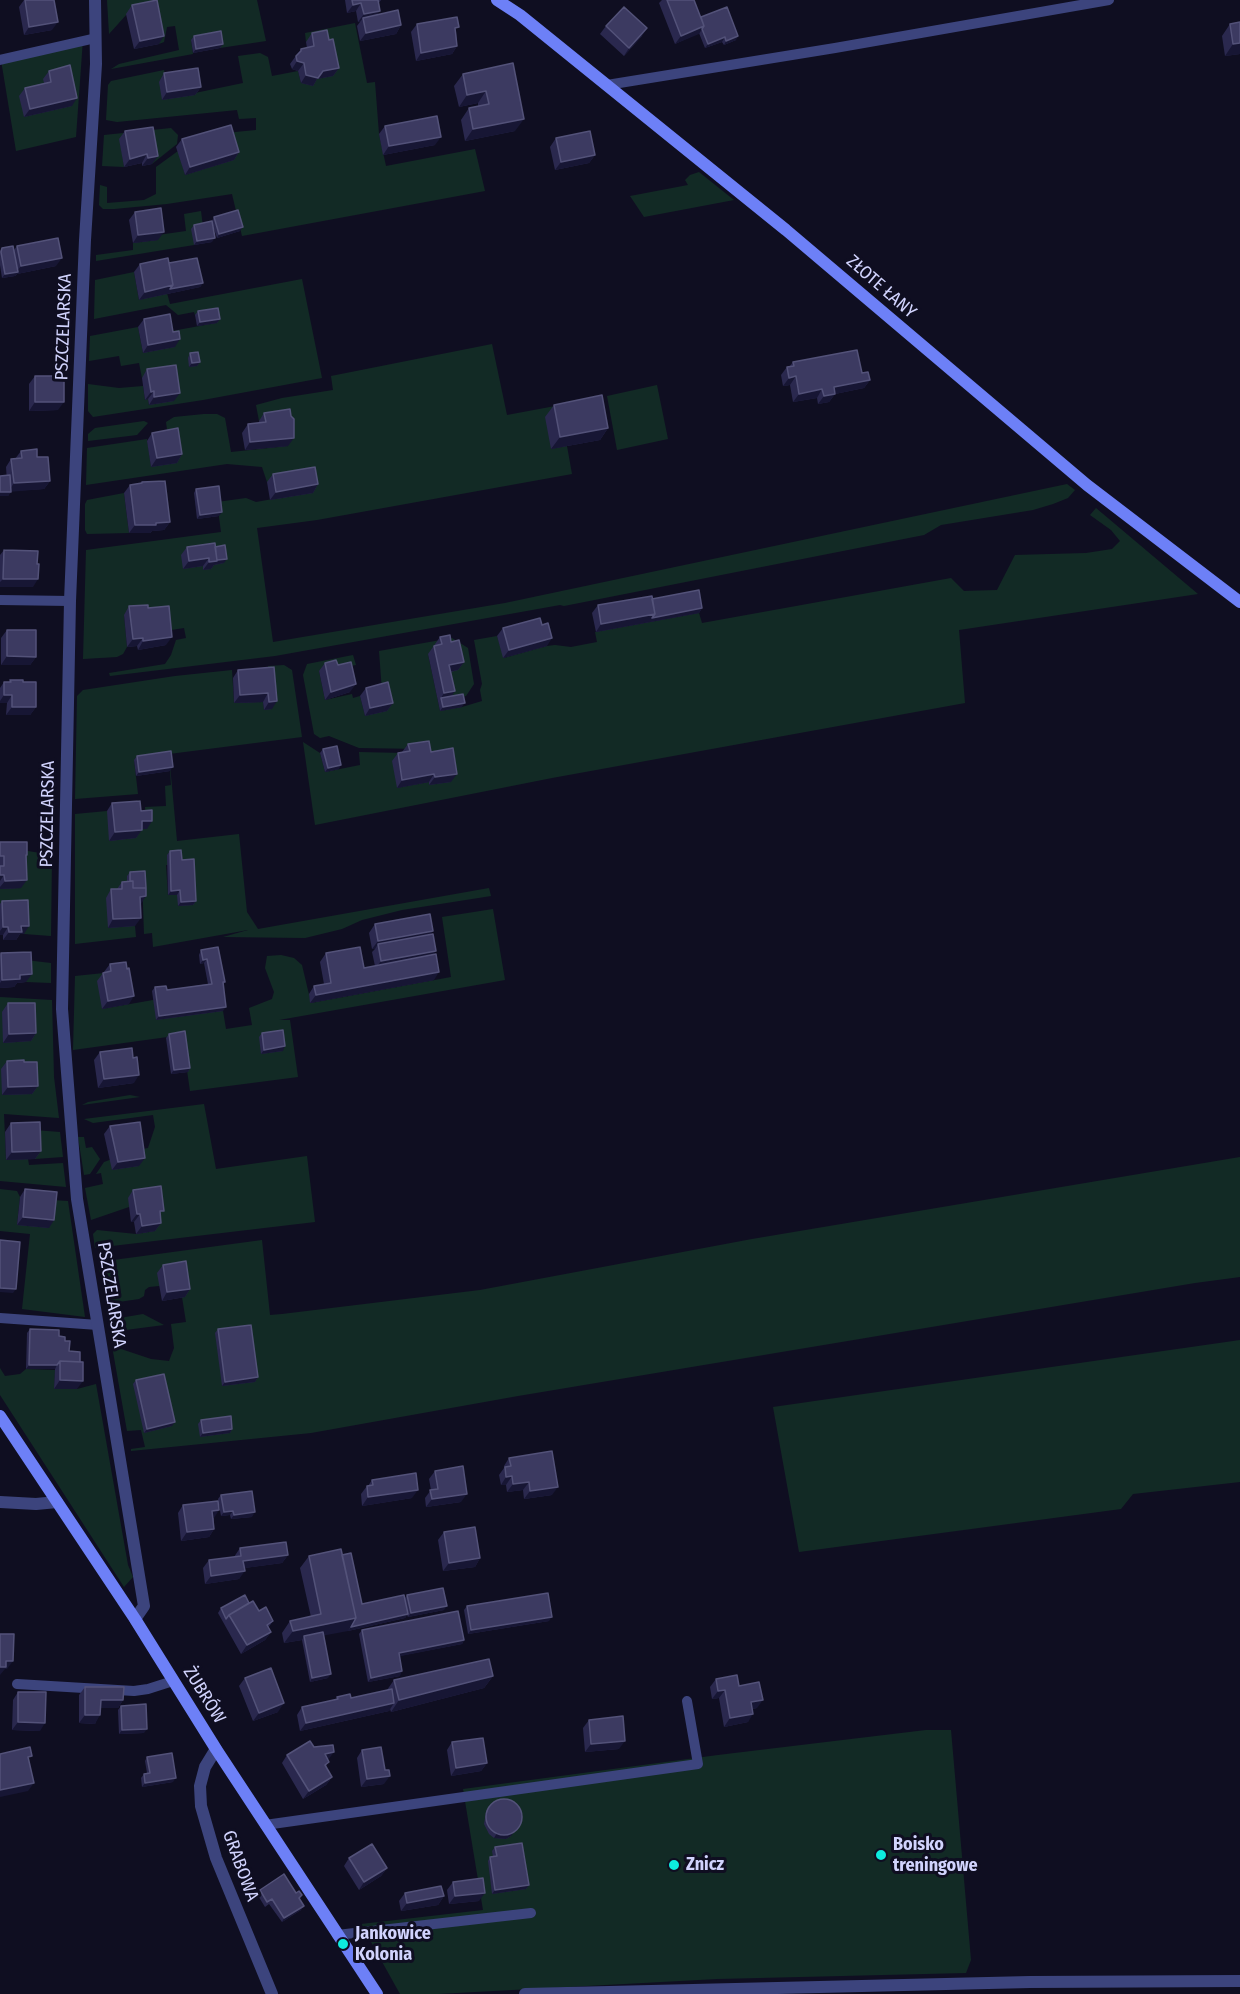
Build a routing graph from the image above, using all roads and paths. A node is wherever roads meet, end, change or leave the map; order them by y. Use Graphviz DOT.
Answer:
graph roads {
  1 [pos="95,0"];
  2 [pos="497,0"];
  3 [pos="1109,0"];
  4 [pos="96,38"];
  5 [pos="0,60"];
  6 [pos="607,85"];
  7 [pos="0,600"];
  8 [pos="70,601"];
  9 [pos="1240,602"];
  10 [pos="0,1318"];
  11 [pos="98,1325"];
  12 [pos="0,1416"];
  13 [pos="0,1502"];
  14 [pos="57,1502"];
  15 [pos="135,1619"];
  16 [pos="173,1681"];
  17 [pos="17,1684"];
  18 [pos="687,1701"];
  19 [pos="216,1749"];
  20 [pos="266,1825"];
  21 [pos="531,1913"];
  22 [pos="337,1935"];
  23 [pos="1240,1981"];
  24 [pos="272,1994"];
  25 [pos="377,1994"];
  26 [pos="525,1994"];
  1 -- 4 [label="street, PSZCZELARSKA"];
  2 -- 6 [label="street, ZŁOTE ŁANY"];
  3 -- 6 [label="lane"];
  4 -- 5 [label="lane"];
  4 -- 8 [label="street, PSZCZELARSKA"];
  6 -- 9 [label="street, ZŁOTE ŁANY"];
  7 -- 8 [label="lane"];
  8 -- 11 [label="street, PSZCZELARSKA"];
  10 -- 11 [label="lane"];
  11 -- 15 [label="street, PSZCZELARSKA"];
  12 -- 14 [label="street, ŻUBRÓW"];
  13 -- 14 [label="street"];
  14 -- 15 [label="street, ŻUBRÓW"];
  15 -- 16 [label="street, ŻUBRÓW"];
  16 -- 17 [label="lane"];
  16 -- 19 [label="street, ŻUBRÓW"];
  18 -- 20 [label="lane"];
  19 -- 20 [label="street, ŻUBRÓW"];
  19 -- 24 [label="street, GRABOWA"];
  20 -- 22 [label="street, ŻUBRÓW"];
  21 -- 22 [label="lane"];
  22 -- 25 [label="street, ŻUBRÓW"];
  23 -- 26 [label="street"];
}
